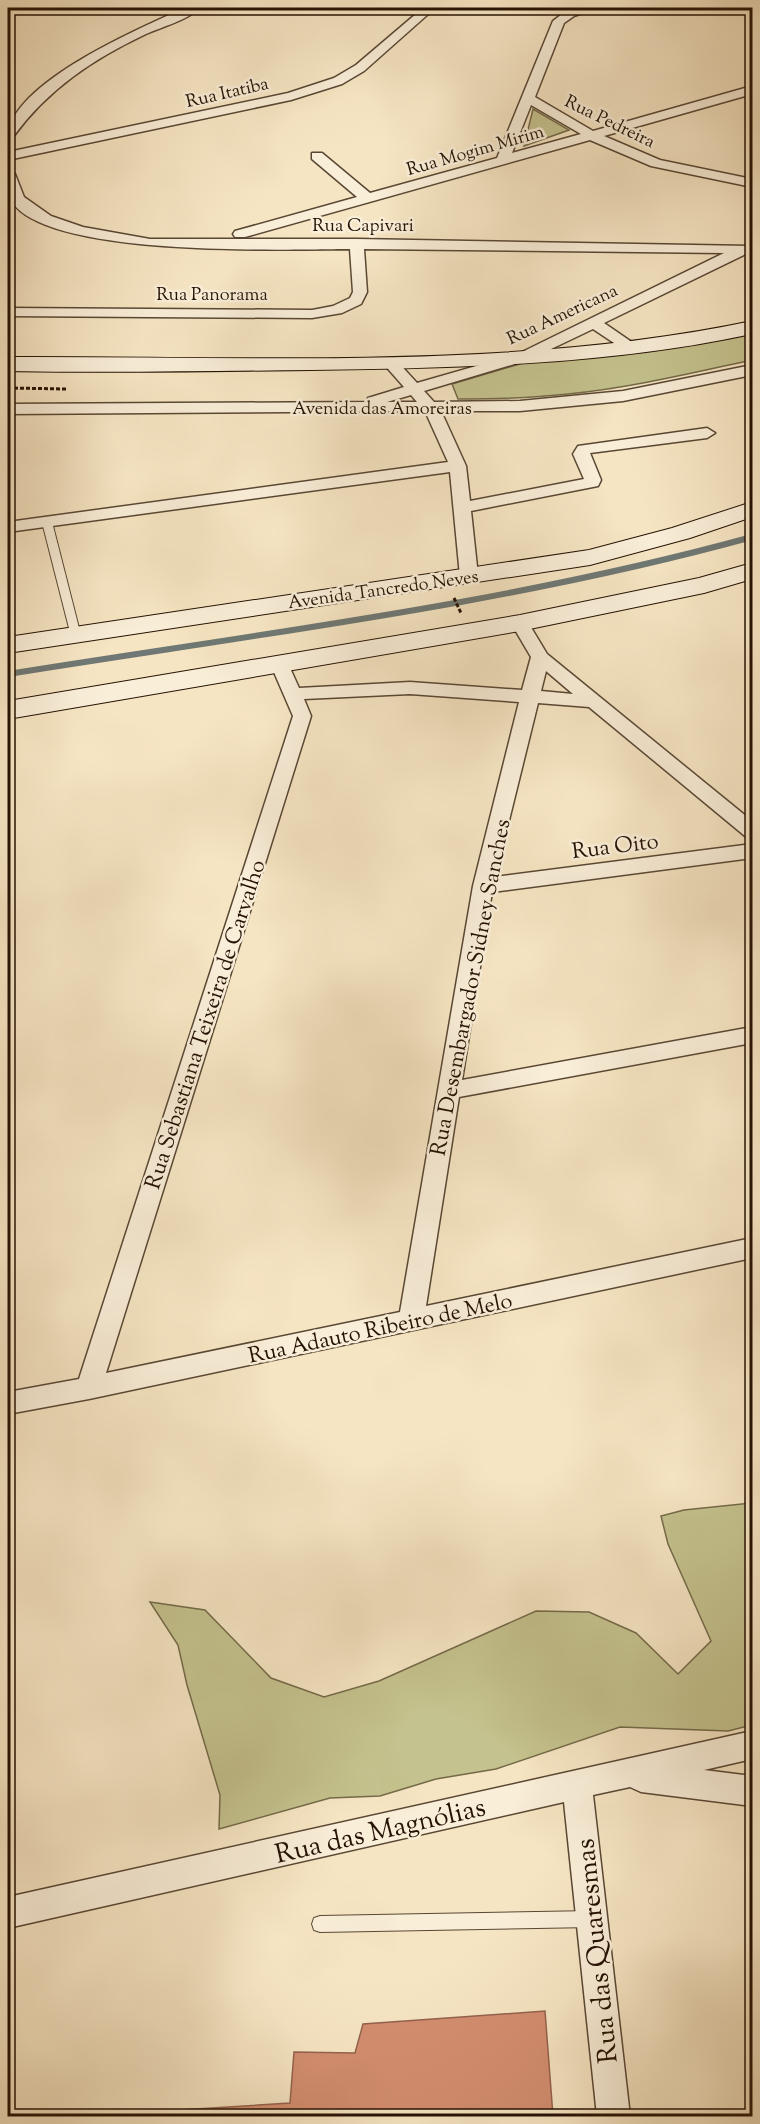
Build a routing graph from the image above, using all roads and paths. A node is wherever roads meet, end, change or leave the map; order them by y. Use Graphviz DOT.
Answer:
graph roads {
  1 [pos="194,8"];
  2 [pos="429,8"];
  3 [pos="591,8"];
  4 [pos="753,90"];
  5 [pos="526,97"];
  6 [pos="8,134"];
  7 [pos="592,136"];
  8 [pos="8,156"];
  9 [pos="317,156"];
  10 [pos="502,161"];
  11 [pos="8,174"];
  12 [pos="753,183"];
  13 [pos="368,199"];
  14 [pos="287,222"];
  15 [pos="206,243"];
  16 [pos="306,243"];
  17 [pos="357,243"];
  18 [pos="749,247"];
  19 [pos="8,312"];
  20 [pos="592,322"];
  21 [pos="753,328"];
  22 [pos="631,348"];
  23 [pos="523,357"];
  24 [pos="390,362"];
  25 [pos="8,364"];
  26 [pos="753,370"];
  27 [pos="8,388"];
  28 [pos="70,389"];
  29 [pos="416,390"];
  30 [pos="347,408"];
  31 [pos="8,409"];
  32 [pos="432,409"];
  33 [pos="707,433"];
  34 [pos="458,466"];
  35 [pos="462,508"];
  36 [pos="753,509"];
  37 [pos="47,522"];
  38 [pos="8,527"];
  39 [pos="753,571"];
  40 [pos="469,576"];
  41 [pos="520,623"];
  42 [pos="76,636"];
  43 [pos="8,645"];
  44 [pos="540,657"];
  45 [pos="279,663"];
  46 [pos="293,694"];
  47 [pos="530,695"];
  48 [pos="593,701"];
  49 [pos="8,710"];
  50 [pos="753,831"];
  51 [pos="753,851"];
  52 [pos="483,886"];
  53 [pos="753,1035"];
  54 [pos="447,1091"];
  55 [pos="753,1248"];
  56 [pos="411,1320"];
  57 [pos="89,1388"];
  58 [pos="8,1403"];
  59 [pos="753,1744"];
  60 [pos="627,1775"];
  61 [pos="577,1786"];
  62 [pos="753,1791"];
  63 [pos="8,1913"];
  64 [pos="594,1919"];
  65 [pos="320,1924"];
  66 [pos="614,2116"];
  1 -- 6 [label="street"];
  2 -- 8 [label="street, Rua Itatiba"];
  3 -- 5 [label="street"];
  4 -- 7 [label="street, Rua Mogim Mirim"];
  5 -- 7 [label="street, Rua Pedreira"];
  5 -- 10 [label="street"];
  7 -- 10 [label="street, Rua Mogim Mirim"];
  7 -- 12 [label="street, Rua Pedreira"];
  9 -- 13 [label="street"];
  10 -- 13 [label="street, Rua Mogim Mirim"];
  11 -- 15 [label="street, Rua Capivari"];
  13 -- 14 [label="street, Rua Mogim Mirim"];
  14 -- 15 [label="street, Rua Mogim Mirim"];
  14 -- 16 [label="street"];
  15 -- 16 [label="street, Rua Capivari"];
  16 -- 17 [label="street, Rua Capivari"];
  17 -- 18 [label="street, Rua Capivari"];
  17 -- 19 [label="street, Rua Panorama"];
  18 -- 20 [label="street, Rua Americana"];
  20 -- 22 [label="street"];
  20 -- 23 [label="street, Rua Americana"];
  21 -- 22 [label="main road"];
  22 -- 23 [label="main road"];
  23 -- 24 [label="main road"];
  23 -- 29 [label="street, Rua Americana"];
  24 -- 25 [label="main road"];
  24 -- 29 [label="street"];
  26 -- 32 [label="street, Avenida das Amoreiras"];
  27 -- 28 [label="path"];
  29 -- 30 [label="street, Rua Americana"];
  29 -- 32 [label="street"];
  30 -- 31 [label="street, Avenida das Amoreiras"];
  30 -- 32 [label="street, Avenida das Amoreiras"];
  32 -- 34 [label="street"];
  33 -- 35 [label="street"];
  34 -- 35 [label="street"];
  34 -- 37 [label="street"];
  35 -- 40 [label="street"];
  36 -- 40 [label="main road, Avenida Tancredo Neves"];
  37 -- 38 [label="street"];
  37 -- 42 [label="lane"];
  39 -- 41 [label="main road"];
  40 -- 42 [label="main road, Avenida Tancredo Neves"];
  41 -- 44 [label="street"];
  41 -- 45 [label="main road"];
  42 -- 43 [label="main road, Avenida Tancredo Neves"];
  44 -- 47 [label="street, Rua Desembargador Sidney Sanches"];
  44 -- 48 [label="street"];
  45 -- 46 [label="street, Rua Sebastiana Teixeira de Carvalho"];
  45 -- 49 [label="main road"];
  46 -- 47 [label="street"];
  46 -- 57 [label="street, Rua Sebastiana Teixeira de Carvalho"];
  47 -- 48 [label="street"];
  47 -- 52 [label="street, Rua Desembargador Sidney Sanches"];
  48 -- 50 [label="street"];
  51 -- 52 [label="street, Rua Oito"];
  52 -- 54 [label="street, Rua Desembargador Sidney Sanches"];
  53 -- 54 [label="street"];
  54 -- 56 [label="street, Rua Desembargador Sidney Sanches"];
  55 -- 56 [label="street, Rua Adauto Ribeiro de Melo"];
  56 -- 57 [label="street, Rua Adauto Ribeiro de Melo"];
  57 -- 58 [label="street, Rua Adauto Ribeiro de Melo"];
  59 -- 60 [label="street, Rua das Magnólias"];
  60 -- 61 [label="street, Rua das Magnólias"];
  60 -- 62 [label="street"];
  61 -- 63 [label="street, Rua das Magnólias"];
  61 -- 64 [label="street, Rua das Quaresmas"];
  64 -- 65 [label="lane"];
  64 -- 66 [label="street, Rua das Quaresmas"];
}
